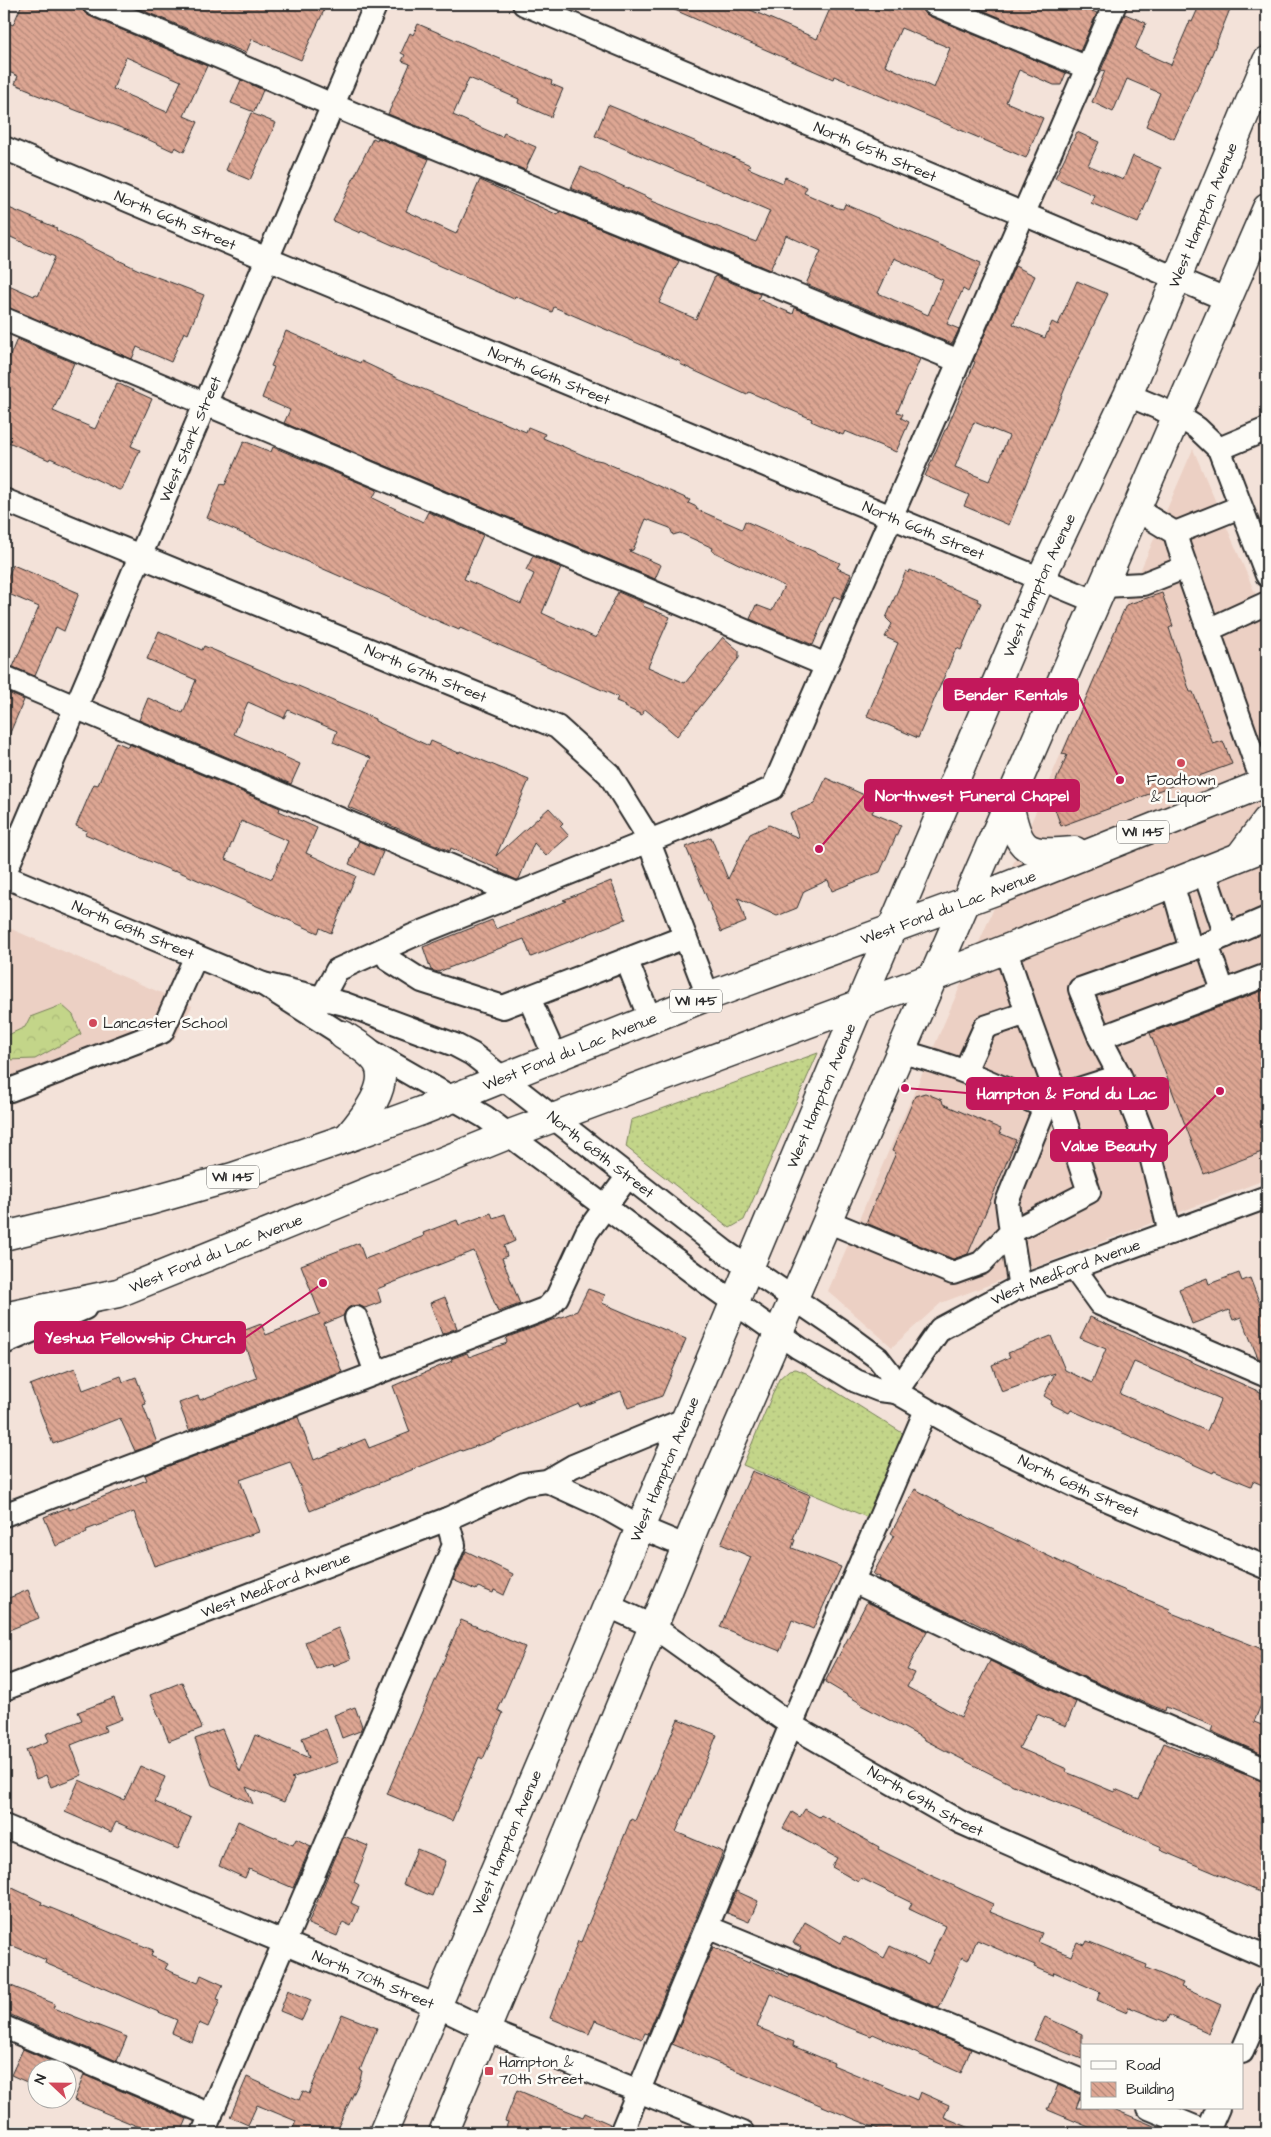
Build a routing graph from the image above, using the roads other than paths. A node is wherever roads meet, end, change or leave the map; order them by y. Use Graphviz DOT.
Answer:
graph roads {
  1 [pos="94,4"];
  2 [pos="376,4"];
  3 [pos="524,4"];
  4 [pos="934,4"];
  5 [pos="1115,4"];
  6 [pos="1267,61"];
  7 [pos="1088,68"];
  8 [pos="333,105"];
  9 [pos="4,148"];
  10 [pos="1267,208"];
  11 [pos="1023,214"];
  12 [pos="267,259"];
  13 [pos="1176,280"];
  14 [pos="1228,300"];
  15 [pos="4,319"];
  16 [pos="959,361"];
  17 [pos="1128,395"];
  18 [pos="205,403"];
  19 [pos="1178,416"];
  20 [pos="1267,429"];
  21 [pos="1219,449"];
  22 [pos="4,500"];
  23 [pos="1240,506"];
  24 [pos="1137,510"];
  25 [pos="892,516"];
  26 [pos="1175,533"];
  27 [pos="140,557"];
  28 [pos="1186,567"];
  29 [pos="1267,575"];
  30 [pos="1042,578"];
  31 [pos="1100,594"];
  32 [pos="1267,603"];
  33 [pos="1208,630"];
  34 [pos="826,665"];
  35 [pos="4,677"];
  36 [pos="75,708"];
  37 [pos="1265,783"];
  38 [pos="1010,803"];
  39 [pos="1267,820"];
  40 [pos="648,841"];
  41 [pos="1267,846"];
  42 [pos="1099,850"];
  43 [pos="1240,856"];
  44 [pos="1204,871"];
  45 [pos="4,876"];
  46 [pos="1172,883"];
  47 [pos="517,894"];
  48 [pos="967,900"];
  49 [pos="1267,918"];
  50 [pos="892,930"];
  51 [pos="685,938"];
  52 [pos="1208,943"];
  53 [pos="1005,948"];
  54 [pos="383,950"];
  55 [pos="196,956"];
  56 [pos="627,960"];
  57 [pos="934,975"];
  58 [pos="1267,975"];
  59 [pos="1224,991"];
  60 [pos="708,996"];
  61 [pos="529,998"];
  62 [pos="860,1003"];
  63 [pos="318,1007"];
  64 [pos="1027,1013"];
  65 [pos="650,1019"];
  66 [pos="343,1035"];
  67 [pos="1100,1038"];
  68 [pos="901,1052"];
  69 [pos="555,1057"];
  70 [pos="965,1071"];
  71 [pos="1120,1076"];
  72 [pos="503,1078"];
  73 [pos="4,1087"];
  74 [pos="455,1098"];
  75 [pos="1051,1102"];
  76 [pos="554,1119"];
  77 [pos="510,1134"];
  78 [pos="346,1138"];
  79 [pos="628,1176"];
  80 [pos="1267,1198"];
  81 [pos="604,1207"];
  82 [pos="827,1221"];
  83 [pos="1011,1232"];
  84 [pos="1170,1233"];
  85 [pos="4,1236"];
  86 [pos="748,1268"];
  87 [pos="1074,1268"];
  88 [pos="1020,1288"];
  89 [pos="118,1293"];
  90 [pos="793,1299"];
  91 [pos="734,1302"];
  92 [pos="4,1317"];
  93 [pos="356,1318"];
  94 [pos="778,1333"];
  95 [pos="4,1343"];
  96 [pos="376,1373"];
  97 [pos="1267,1376"];
  98 [pos="896,1392"];
  99 [pos="926,1410"];
  100 [pos="684,1420"];
  101 [pos="547,1481"];
  102 [pos="4,1514"];
  103 [pos="447,1519"];
  104 [pos="639,1527"];
  105 [pos="687,1547"];
  106 [pos="1267,1568"];
  107 [pos="852,1581"];
  108 [pos="607,1605"];
  109 [pos="654,1627"];
  110 [pos="4,1689"];
  111 [pos="791,1725"];
  112 [pos="1267,1770"];
  113 [pos="4,1826"];
  114 [pos="707,1927"];
  115 [pos="283,1943"];
  116 [pos="1267,1957"];
  117 [pos="1267,1994"];
  118 [pos="437,2006"];
  119 [pos="4,2027"];
  120 [pos="487,2030"];
  121 [pos="1244,2047"];
  122 [pos="1081,2081"];
  123 [pos="639,2090"];
  124 [pos="1154,2110"];
  125 [pos="1217,2110"];
  126 [pos="207,2124"];
  127 [pos="383,2133"];
  128 [pos="443,2133"];
  129 [pos="621,2133"];
  130 [pos="743,2133"];
  131 [pos="1208,2133"];
  1 -- 8 [label="street"];
  2 -- 8 [label="street, West Stark Street"];
  3 -- 11 [label="street, North 65th Street"];
  4 -- 7 [label="street"];
  5 -- 7 [label="street"];
  6 -- 13 [label="main road, West Hampton Avenue"];
  7 -- 11 [label="street"];
  8 -- 12 [label="street, West Stark Street"];
  8 -- 16 [label="street"];
  9 -- 12 [label="street, North 66th Street"];
  10 -- 14 [label="main road"];
  11 -- 13 [label="street, North 65th Street"];
  11 -- 16 [label="street"];
  12 -- 18 [label="street, West Stark Street"];
  12 -- 25 [label="street, North 66th Street"];
  13 -- 14 [label="street, North 65th Street"];
  13 -- 17 [label="main road, West Hampton Avenue"];
  14 -- 19 [label="main road"];
  15 -- 18 [label="street"];
  16 -- 25 [label="street"];
  17 -- 19 [label="street"];
  17 -- 30 [label="main road, West Hampton Avenue"];
  18 -- 27 [label="street, West Stark Street"];
  18 -- 34 [label="street"];
  19 -- 21 [label="street"];
  19 -- 24 [label="main road"];
  20 -- 21 [label="street"];
  21 -- 23 [label="street"];
  22 -- 27 [label="street, North 67th Street"];
  23 -- 26 [label="street"];
  23 -- 29 [label="street"];
  24 -- 26 [label="street"];
  24 -- 31 [label="main road"];
  25 -- 30 [label="street, North 66th Street"];
  25 -- 34 [label="street"];
  26 -- 28 [label="street"];
  27 -- 36 [label="street, West Stark Street"];
  27 -- 40 [label="street, North 67th Street"];
  28 -- 31 [label="street"];
  28 -- 33 [label="street"];
  30 -- 31 [label="street, North 66th Street"];
  30 -- 50 [label="main road, West Hampton Avenue"];
  31 -- 38 [label="main road"];
  32 -- 33 [label="street"];
  33 -- 37 [label="street"];
  34 -- 40 [label="street"];
  35 -- 36 [label="street"];
  36 -- 45 [label="street, West Stark Street"];
  36 -- 47 [label="street"];
  37 -- 42 [label="main road, West Fond du Lac Avenue / WI 145"];
  38 -- 42 [label="main road"];
  38 -- 48 [label="main road"];
  39 -- 43 [label="main road"];
  40 -- 47 [label="street"];
  40 -- 51 [label="street, North 67th Street"];
  41 -- 43 [label="main road, West Fond du Lac Avenue"];
  42 -- 48 [label="main road, West Fond du Lac Avenue / WI 145"];
  43 -- 44 [label="main road, West Fond du Lac Avenue"];
  44 -- 46 [label="main road, West Fond du Lac Avenue"];
  44 -- 52 [label="street"];
  45 -- 55 [label="street, North 68th Street"];
  46 -- 52 [label="street"];
  46 -- 53 [label="main road, West Fond du Lac Avenue"];
  47 -- 54 [label="street"];
  48 -- 50 [label="main road, West Fond du Lac Avenue / WI 145"];
  48 -- 57 [label="main road"];
  49 -- 52 [label="street"];
  50 -- 60 [label="main road, West Fond du Lac Avenue / WI 145"];
  50 -- 62 [label="main road, West Hampton Avenue"];
  51 -- 56 [label="street"];
  51 -- 60 [label="street, North 67th Street"];
  52 -- 59 [label="street"];
  52 -- 67 [label="street"];
  53 -- 57 [label="main road, West Fond du Lac Avenue"];
  53 -- 64 [label="street"];
  54 -- 61 [label="street"];
  54 -- 63 [label="street"];
  55 -- 63 [label="street, North 68th Street"];
  55 -- 73 [label="street"];
  56 -- 61 [label="street"];
  56 -- 65 [label="street"];
  57 -- 62 [label="main road, West Fond du Lac Avenue"];
  57 -- 68 [label="main road"];
  58 -- 59 [label="street"];
  59 -- 67 [label="street"];
  60 -- 65 [label="main road, West Fond du Lac Avenue / WI 145"];
  61 -- 69 [label="street"];
  62 -- 76 [label="main road, West Fond du Lac Avenue"];
  62 -- 86 [label="main road, West Hampton Avenue"];
  63 -- 66 [label="street, North 68th Street"];
  63 -- 72 [label="street, North 68th Street"];
  64 -- 70 [label="street"];
  64 -- 75 [label="street"];
  65 -- 69 [label="main road, West Fond du Lac Avenue / WI 145"];
  66 -- 74 [label="street, North 68th Street"];
  66 -- 78 [label="main road"];
  67 -- 71 [label="street"];
  68 -- 70 [label="street"];
  68 -- 82 [label="main road"];
  69 -- 72 [label="main road, West Fond du Lac Avenue / WI 145"];
  70 -- 75 [label="street"];
  71 -- 75 [label="street"];
  71 -- 84 [label="street"];
  72 -- 74 [label="main road, West Fond du Lac Avenue / WI 145"];
  72 -- 76 [label="street, North 68th Street"];
  74 -- 77 [label="street, North 68th Street"];
  74 -- 78 [label="main road, West Fond du Lac Avenue / WI 145"];
  75 -- 83 [label="street"];
  75 -- 83 [label="street"];
  76 -- 77 [label="main road, West Fond du Lac Avenue"];
  76 -- 79 [label="street, North 68th Street"];
  77 -- 81 [label="street, North 68th Street"];
  77 -- 89 [label="main road, West Fond du Lac Avenue"];
  78 -- 85 [label="main road, West Fond du Lac Avenue / WI 145"];
  79 -- 81 [label="street"];
  79 -- 86 [label="street, North 68th Street"];
  80 -- 84 [label="street, West Medford Avenue"];
  81 -- 91 [label="street, North 68th Street"];
  81 -- 96 [label="street"];
  82 -- 83 [label="street"];
  82 -- 90 [label="main road"];
  83 -- 88 [label="street"];
  84 -- 87 [label="street, West Medford Avenue"];
  86 -- 90 [label="street, North 68th Street"];
  86 -- 91 [label="main road, West Hampton Avenue"];
  87 -- 88 [label="street, West Medford Avenue"];
  87 -- 97 [label="street"];
  88 -- 98 [label="street, West Medford Avenue"];
  89 -- 92 [label="main road, West Fond du Lac Avenue"];
  89 -- 95 [label="street, West Fond du Lac Avenue"];
  90 -- 94 [label="main road"];
  90 -- 98 [label="street, North 68th Street"];
  91 -- 94 [label="street, North 68th Street"];
  91 -- 100 [label="main road, West Hampton Avenue"];
  93 -- 96 [label="street"];
  94 -- 98 [label="street, North 68th Street"];
  94 -- 105 [label="main road"];
  96 -- 102 [label="street"];
  98 -- 99 [label="street, North 68th Street"];
  99 -- 106 [label="street, North 68th Street"];
  99 -- 107 [label="street"];
  100 -- 101 [label="street, West Medford Avenue"];
  100 -- 104 [label="main road, West Hampton Avenue"];
  101 -- 103 [label="street, West Medford Avenue"];
  101 -- 104 [label="street"];
  103 -- 110 [label="street, West Medford Avenue"];
  103 -- 115 [label="street"];
  104 -- 105 [label="street"];
  104 -- 108 [label="main road, West Hampton Avenue"];
  105 -- 109 [label="main road"];
  107 -- 111 [label="street"];
  107 -- 112 [label="street"];
  108 -- 109 [label="street, North 69th Street"];
  108 -- 118 [label="main road, West Hampton Avenue"];
  109 -- 111 [label="street, North 69th Street"];
  109 -- 120 [label="main road"];
  111 -- 114 [label="street"];
  111 -- 116 [label="street, North 69th Street"];
  113 -- 115 [label="street, North 70th Street"];
  114 -- 122 [label="street"];
  114 -- 123 [label="street"];
  115 -- 118 [label="street, North 70th Street"];
  115 -- 126 [label="street"];
  117 -- 121 [label="street"];
  118 -- 120 [label="street, North 70th Street"];
  118 -- 127 [label="main road, West Hampton Avenue"];
  119 -- 126 [label="street"];
  120 -- 123 [label="street, North 70th Street"];
  120 -- 128 [label="main road"];
  123 -- 129 [label="street"];
  123 -- 130 [label="street, North 70th Street"];
  124 -- 131 [label="street"];
  125 -- 131 [label="street"];
}
